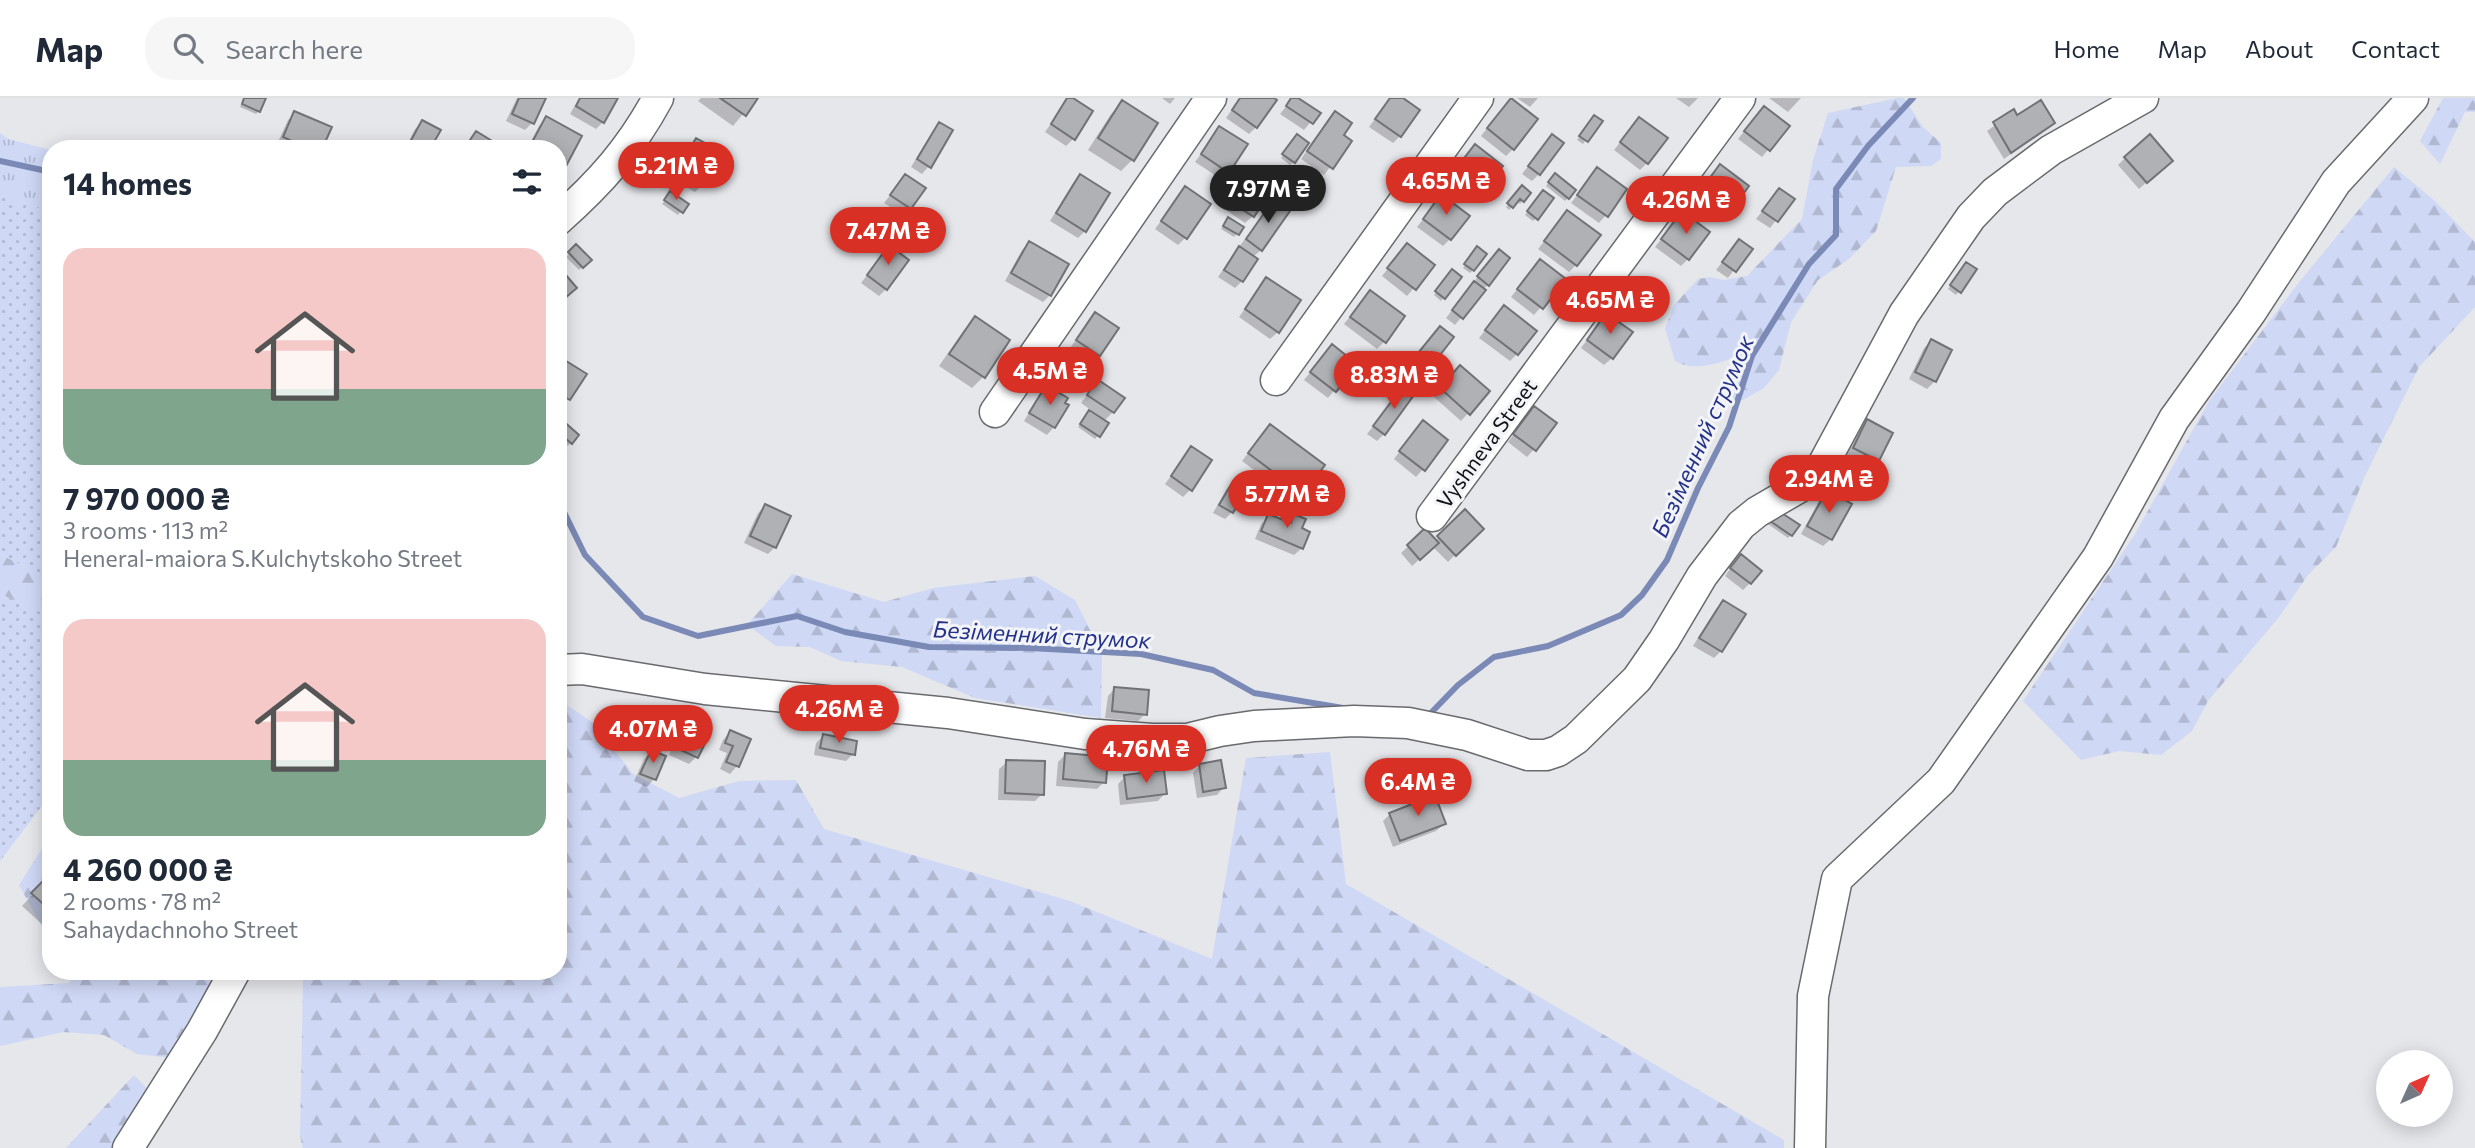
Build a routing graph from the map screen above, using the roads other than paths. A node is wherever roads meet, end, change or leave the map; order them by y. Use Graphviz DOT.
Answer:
graph roads {
  1 [pos="658,98"];
  2 [pos="1211,98"];
  3 [pos="1478,98"];
  4 [pos="1740,98"];
  5 [pos="2143,98"];
  6 [pos="2413,98"];
  7 [pos="567,211"];
  8 [pos="1276,380"];
  9 [pos="995,412"];
  10 [pos="1432,516"];
  11 [pos="567,670"];
  12 [pos="229,980"];
  13 [pos="128,1148"];
  14 [pos="1810,1148"];
  1 -- 7 [label="street"];
  2 -- 9 [label="street"];
  3 -- 8 [label="street"];
  4 -- 10 [label="street, Vyshneva Street"];
  5 -- 11 [label="street"];
  6 -- 14 [label="street"];
  12 -- 13 [label="street"];
}
